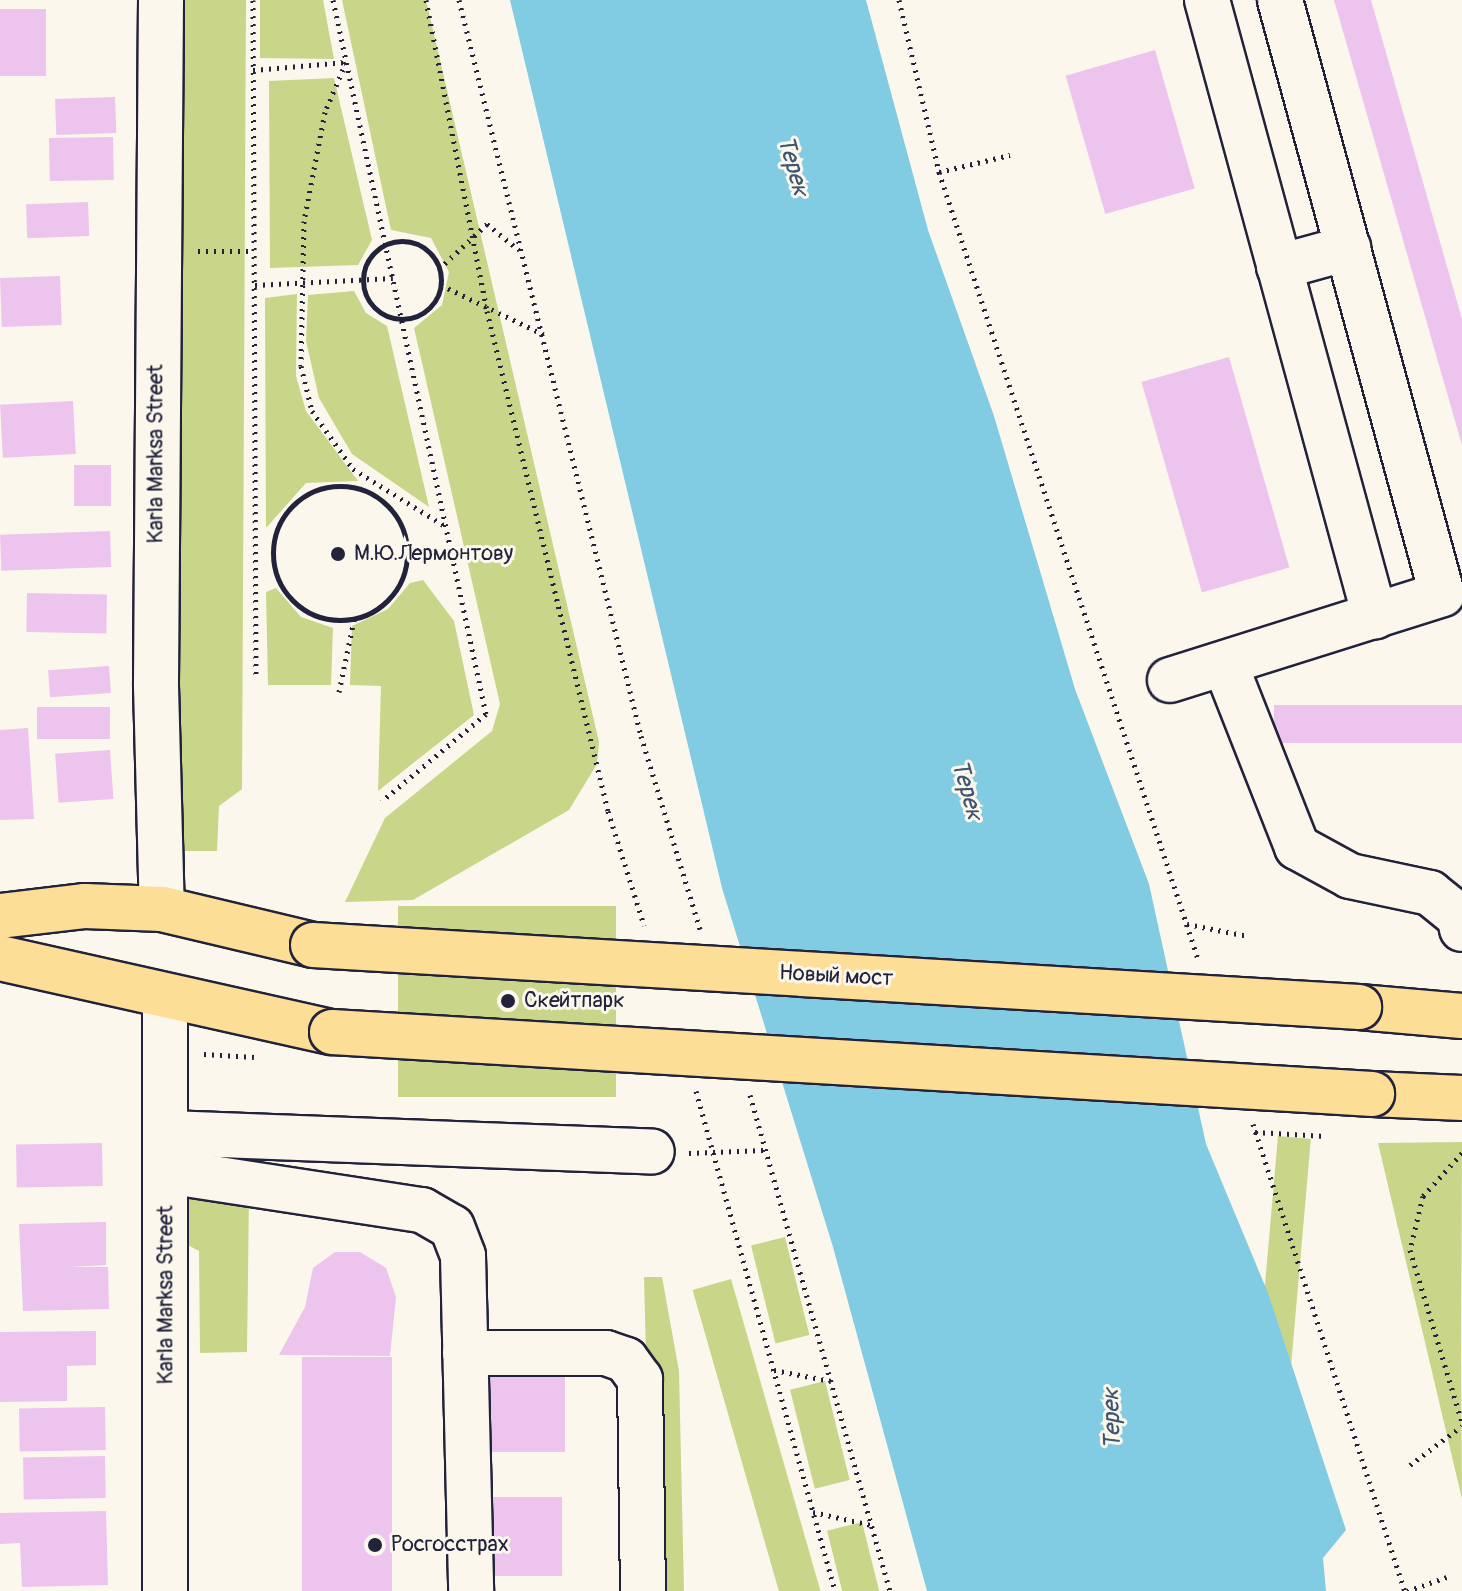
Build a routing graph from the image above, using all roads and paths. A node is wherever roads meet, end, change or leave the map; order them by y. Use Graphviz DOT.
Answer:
graph roads {
  1 [pos="161,0"];
  2 [pos="253,0"];
  3 [pos="333,0"];
  4 [pos="426,0"];
  5 [pos="459,0"];
  6 [pos="899,0"];
  7 [pos="1207,0"];
  8 [pos="1280,0"];
  9 [pos="346,62"];
  10 [pos="253,70"];
  11 [pos="1010,155"];
  12 [pos="939,172"];
  13 [pos="474,237"];
  14 [pos="386,244"];
  15 [pos="1348,248"];
  16 [pos="157,251"];
  17 [pos="254,251"];
  18 [pos="519,251"];
  19 [pos="1279,267"];
  20 [pos="439,269"];
  21 [pos="393,278"];
  22 [pos="362,280"];
  23 [pos="300,283"];
  24 [pos="255,285"];
  25 [pos="441,285"];
  26 [pos="487,311"];
  27 [pos="402,319"];
  28 [pos="547,336"];
  29 [pos="375,487"];
  30 [pos="372,494"];
  31 [pos="446,526"];
  32 [pos="1375,617"];
  33 [pos="354,620"];
  34 [pos="1225,664"];
  35 [pos="256,676"];
  36 [pos="1170,680"];
  37 [pos="339,692"];
  38 [pos="382,801"];
  39 [pos="162,909"];
  40 [pos="0,916"];
  41 [pos="1187,924"];
  42 [pos="1462,929"];
  43 [pos="646,930"];
  44 [pos="1248,936"];
  45 [pos="704,945"];
  46 [pos="0,958"];
  47 [pos="1202,969"];
  48 [pos="165,1000"];
  49 [pos="1462,1016"];
  50 [pos="166,1051"];
  51 [pos="273,1058"];
  52 [pos="745,1079"];
  53 [pos="692,1080"];
  54 [pos="1462,1098"];
  55 [pos="1250,1117"];
  56 [pos="1255,1132"];
  57 [pos="1325,1136"];
  58 [pos="766,1150"];
  59 [pos="167,1152"];
  60 [pos="652,1152"];
  61 [pos="1462,1153"];
  62 [pos="715,1154"];
  63 [pos="465,1353"];
  64 [pos="774,1370"];
  65 [pos="831,1381"];
  66 [pos="1462,1424"];
  67 [pos="1410,1465"];
  68 [pos="813,1512"];
  69 [pos="871,1525"];
  70 [pos="1447,1577"];
  71 [pos="165,1591"];
  72 [pos="471,1591"];
  73 [pos="643,1591"];
  74 [pos="835,1591"];
  75 [pos="890,1591"];
  76 [pos="1406,1591"];
  1 -- 16 [label="street, Karla Marksa Street"];
  2 -- 10 [label="path"];
  3 -- 9 [label="path"];
  4 -- 13 [label="path"];
  5 -- 18 [label="path"];
  6 -- 12 [label="path"];
  7 -- 19 [label="street"];
  8 -- 15 [label="street"];
  9 -- 10 [label="path"];
  9 -- 14 [label="path"];
  9 -- 23 [label="path"];
  10 -- 17 [label="path"];
  11 -- 12 [label="path"];
  12 -- 41 [label="path"];
  13 -- 18 [label="path"];
  13 -- 20 [label="path"];
  13 -- 26 [label="path"];
  14 -- 20 [label="path"];
  14 -- 21 [label="path"];
  14 -- 22 [label="path"];
  15 -- 19 [label="street"];
  15 -- 32 [label="street"];
  16 -- 17 [label="path"];
  16 -- 39 [label="street, Karla Marksa Street"];
  17 -- 24 [label="path"];
  18 -- 28 [label="path"];
  19 -- 32 [label="street"];
  20 -- 25 [label="path"];
  21 -- 22 [label="path"];
  21 -- 27 [label="path"];
  22 -- 23 [label="path"];
  22 -- 27 [label="path"];
  23 -- 24 [label="path"];
  23 -- 29 [label="path"];
  24 -- 35 [label="path"];
  25 -- 26 [label="path"];
  25 -- 27 [label="path"];
  26 -- 28 [label="path"];
  26 -- 43 [label="path"];
  27 -- 31 [label="path"];
  28 -- 45 [label="path"];
  29 -- 30 [label="path"];
  29 -- 31 [label="path"];
  30 -- 33 [label="path"];
  30 -- 33 [label="path"];
  31 -- 38 [label="path"];
  32 -- 34 [label="street"];
  33 -- 37 [label="path"];
  34 -- 36 [label="street"];
  34 -- 42 [label="street"];
  39 -- 40 [label="main road, Новый мост"];
  39 -- 49 [label="main road, Новый мост, bridge"];
  41 -- 44 [label="path"];
  41 -- 47 [label="path"];
  46 -- 48 [label="main road"];
  48 -- 50 [label="street, Karla Marksa Street"];
  48 -- 54 [label="main road, bridge"];
  50 -- 51 [label="path"];
  50 -- 59 [label="street, Karla Marksa Street"];
  52 -- 58 [label="path"];
  53 -- 62 [label="path"];
  55 -- 56 [label="path"];
  56 -- 57 [label="path"];
  56 -- 76 [label="path"];
  58 -- 62 [label="path"];
  58 -- 65 [label="path"];
  59 -- 60 [label="street"];
  59 -- 63 [label="street"];
  59 -- 71 [label="street, Karla Marksa Street"];
  60 -- 62 [label="path"];
  61 -- 66 [label="path"];
  62 -- 64 [label="path"];
  63 -- 72 [label="street"];
  63 -- 73 [label="street"];
  64 -- 65 [label="path"];
  64 -- 68 [label="path"];
  65 -- 69 [label="path"];
  66 -- 67 [label="path"];
  68 -- 69 [label="path"];
  68 -- 74 [label="path"];
  69 -- 75 [label="path"];
  70 -- 76 [label="path"];
}
